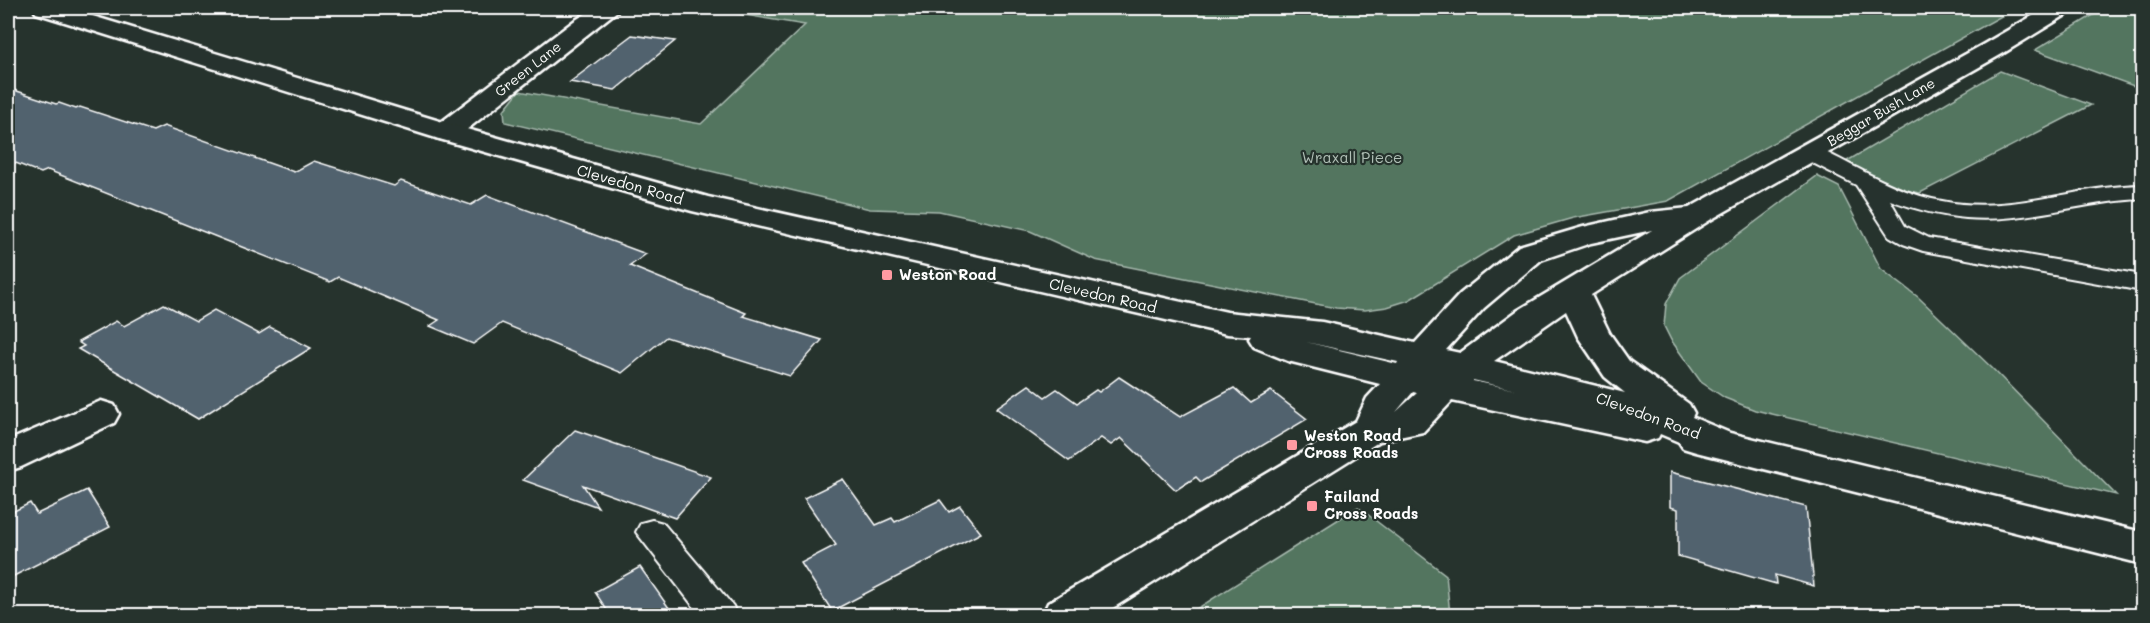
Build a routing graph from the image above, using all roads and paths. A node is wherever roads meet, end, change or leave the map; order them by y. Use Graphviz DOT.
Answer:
graph roads {
  1 [pos="44,8"];
  2 [pos="610,8"];
  3 [pos="2061,8"];
  4 [pos="447,132"];
  5 [pos="1810,153"];
  6 [pos="1865,182"];
  7 [pos="2142,192"];
  8 [pos="1699,214"];
  9 [pos="2142,283"];
  10 [pos="1573,291"];
  11 [pos="1414,367"];
  12 [pos="1455,377"];
  13 [pos="101,414"];
  14 [pos="1371,429"];
  15 [pos="1716,441"];
  16 [pos="23,458"];
  17 [pos="652,532"];
  18 [pos="2142,548"];
  19 [pos="721,615"];
  20 [pos="1064,615"];
  1 -- 4 [label="main road, Clevedon Road"];
  2 -- 4 [label="main road, Green Lane"];
  3 -- 5 [label="main road, Beggar Bush Lane"];
  4 -- 11 [label="main road, Clevedon Road"];
  5 -- 6 [label="lane"];
  5 -- 8 [label="main road, Beggar Bush Lane"];
  6 -- 7 [label="lane"];
  6 -- 9 [label="lane"];
  8 -- 10 [label="main road, Beggar Bush Lane"];
  8 -- 11 [label="main road, Beggar Bush Lane"];
  10 -- 12 [label="main road, Beggar Bush Lane"];
  10 -- 15 [label="main road"];
  11 -- 12 [label="main road, Clevedon Road"];
  11 -- 14 [label="main road"];
  12 -- 14 [label="main road"];
  12 -- 15 [label="main road, Clevedon Road"];
  13 -- 16 [label="main road"];
  14 -- 20 [label="main road"];
  15 -- 18 [label="main road, Clevedon Road"];
  17 -- 19 [label="lane"];
}
